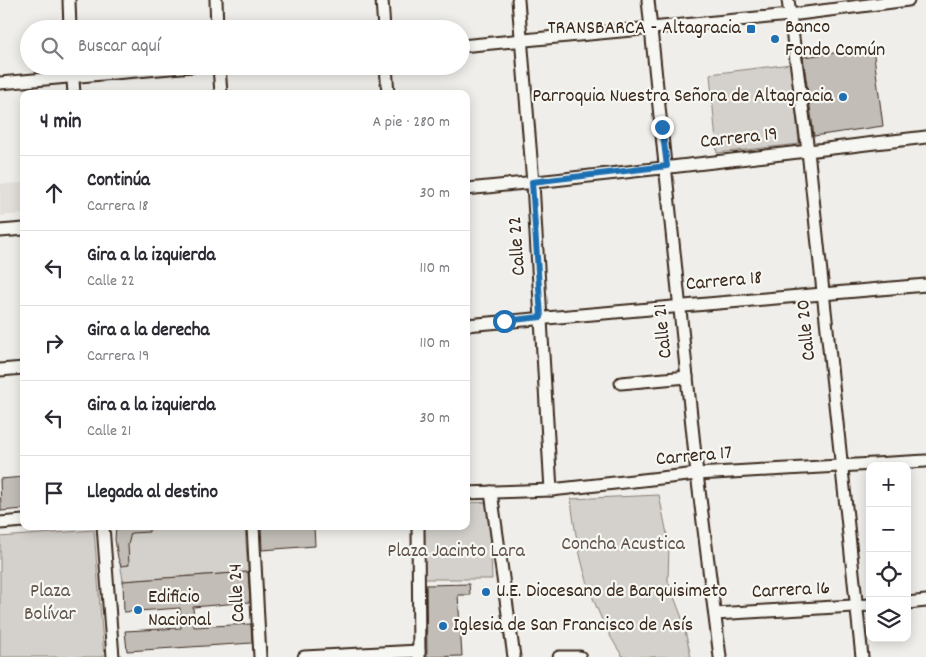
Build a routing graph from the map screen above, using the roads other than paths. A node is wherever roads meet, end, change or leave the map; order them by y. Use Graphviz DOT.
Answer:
graph roads {
  1 [pos="69,0"];
  2 [pos="216,0"];
  3 [pos="382,0"];
  4 [pos="518,0"];
  5 [pos="648,0"];
  6 [pos="788,0"];
  7 [pos="908,0"];
  8 [pos="790,15"];
  9 [pos="70,20"];
  10 [pos="217,20"];
  11 [pos="383,20"];
  12 [pos="650,29"];
  13 [pos="521,41"];
  14 [pos="470,45"];
  15 [pos="49,75"];
  16 [pos="73,75"];
  17 [pos="220,75"];
  18 [pos="387,75"];
  19 [pos="0,83"];
  20 [pos="74,90"];
  21 [pos="221,90"];
  22 [pos="388,90"];
  23 [pos="926,137"];
  24 [pos="808,151"];
  25 [pos="667,166"];
  26 [pos="532,182"];
  27 [pos="470,189"];
  28 [pos="20,229"];
  29 [pos="0,231"];
  30 [pos="926,284"];
  31 [pos="822,292"];
  32 [pos="680,305"];
  33 [pos="541,317"];
  34 [pos="470,324"];
  35 [pos="20,368"];
  36 [pos="0,370"];
  37 [pos="687,377"];
  38 [pos="622,383"];
  39 [pos="926,461"];
  40 [pos="840,465"];
  41 [pos="697,474"];
  42 [pos="551,490"];
  43 [pos="491,492"];
  44 [pos="470,493"];
  45 [pos="20,521"];
  46 [pos="0,523"];
  47 [pos="103,530"];
  48 [pos="253,530"];
  49 [pos="418,530"];
  50 [pos="926,601"];
  51 [pos="911,603"];
  52 [pos="866,605"];
  53 [pos="856,606"];
  54 [pos="715,614"];
  55 [pos="419,654"];
  56 [pos="113,657"];
  57 [pos="260,657"];
  58 [pos="304,657"];
  59 [pos="514,657"];
  60 [pos="559,657"];
  61 [pos="580,657"];
  62 [pos="720,657"];
  63 [pos="862,657"];
  1 -- 9 [label="street"];
  2 -- 10 [label="street"];
  3 -- 11 [label="street"];
  4 -- 13 [label="street, Calle 22"];
  5 -- 12 [label="street, Calle 21"];
  6 -- 8 [label="street, Calle 20"];
  7 -- 8 [label="street"];
  8 -- 12 [label="street"];
  8 -- 24 [label="street, Calle 20"];
  12 -- 13 [label="street"];
  12 -- 25 [label="street, Calle 21"];
  13 -- 14 [label="street"];
  13 -- 26 [label="street, Calle 22"];
  15 -- 19 [label="street"];
  16 -- 20 [label="street"];
  17 -- 21 [label="street"];
  18 -- 22 [label="street"];
  23 -- 24 [label="street, Carrera 19"];
  24 -- 25 [label="street, Carrera 19"];
  24 -- 31 [label="street, Calle 20"];
  25 -- 26 [label="street, Carrera 19"];
  25 -- 32 [label="street, Calle 21"];
  26 -- 27 [label="street, Carrera 19"];
  26 -- 33 [label="street, Calle 22"];
  28 -- 29 [label="street"];
  30 -- 31 [label="street, Carrera 18"];
  31 -- 32 [label="street, Carrera 18"];
  31 -- 40 [label="street, Calle 20"];
  32 -- 33 [label="street, Carrera 18"];
  32 -- 37 [label="street, Calle 21"];
  33 -- 34 [label="street, Carrera 18"];
  33 -- 42 [label="street, Calle 22"];
  35 -- 36 [label="street"];
  37 -- 38 [label="street"];
  37 -- 41 [label="street, Calle 21"];
  39 -- 40 [label="street, Carrera 17"];
  40 -- 41 [label="street, Carrera 17"];
  40 -- 53 [label="street, Calle 20"];
  41 -- 42 [label="street, Carrera 17"];
  41 -- 54 [label="street, Calle 21"];
  42 -- 43 [label="street, Carrera 17"];
  43 -- 44 [label="street, Carrera 17"];
  43 -- 59 [label="street"];
  45 -- 46 [label="street"];
  47 -- 56 [label="street"];
  48 -- 57 [label="street, Calle 24"];
  49 -- 55 [label="street"];
  50 -- 51 [label="street"];
  52 -- 53 [label="street, Carrera 16"];
  53 -- 54 [label="street, Carrera 16"];
  53 -- 63 [label="street, Calle 20"];
  54 -- 62 [label="street, Calle 21"];
  55 -- 58 [label="street"];
  60 -- 61 [label="street"];
}
